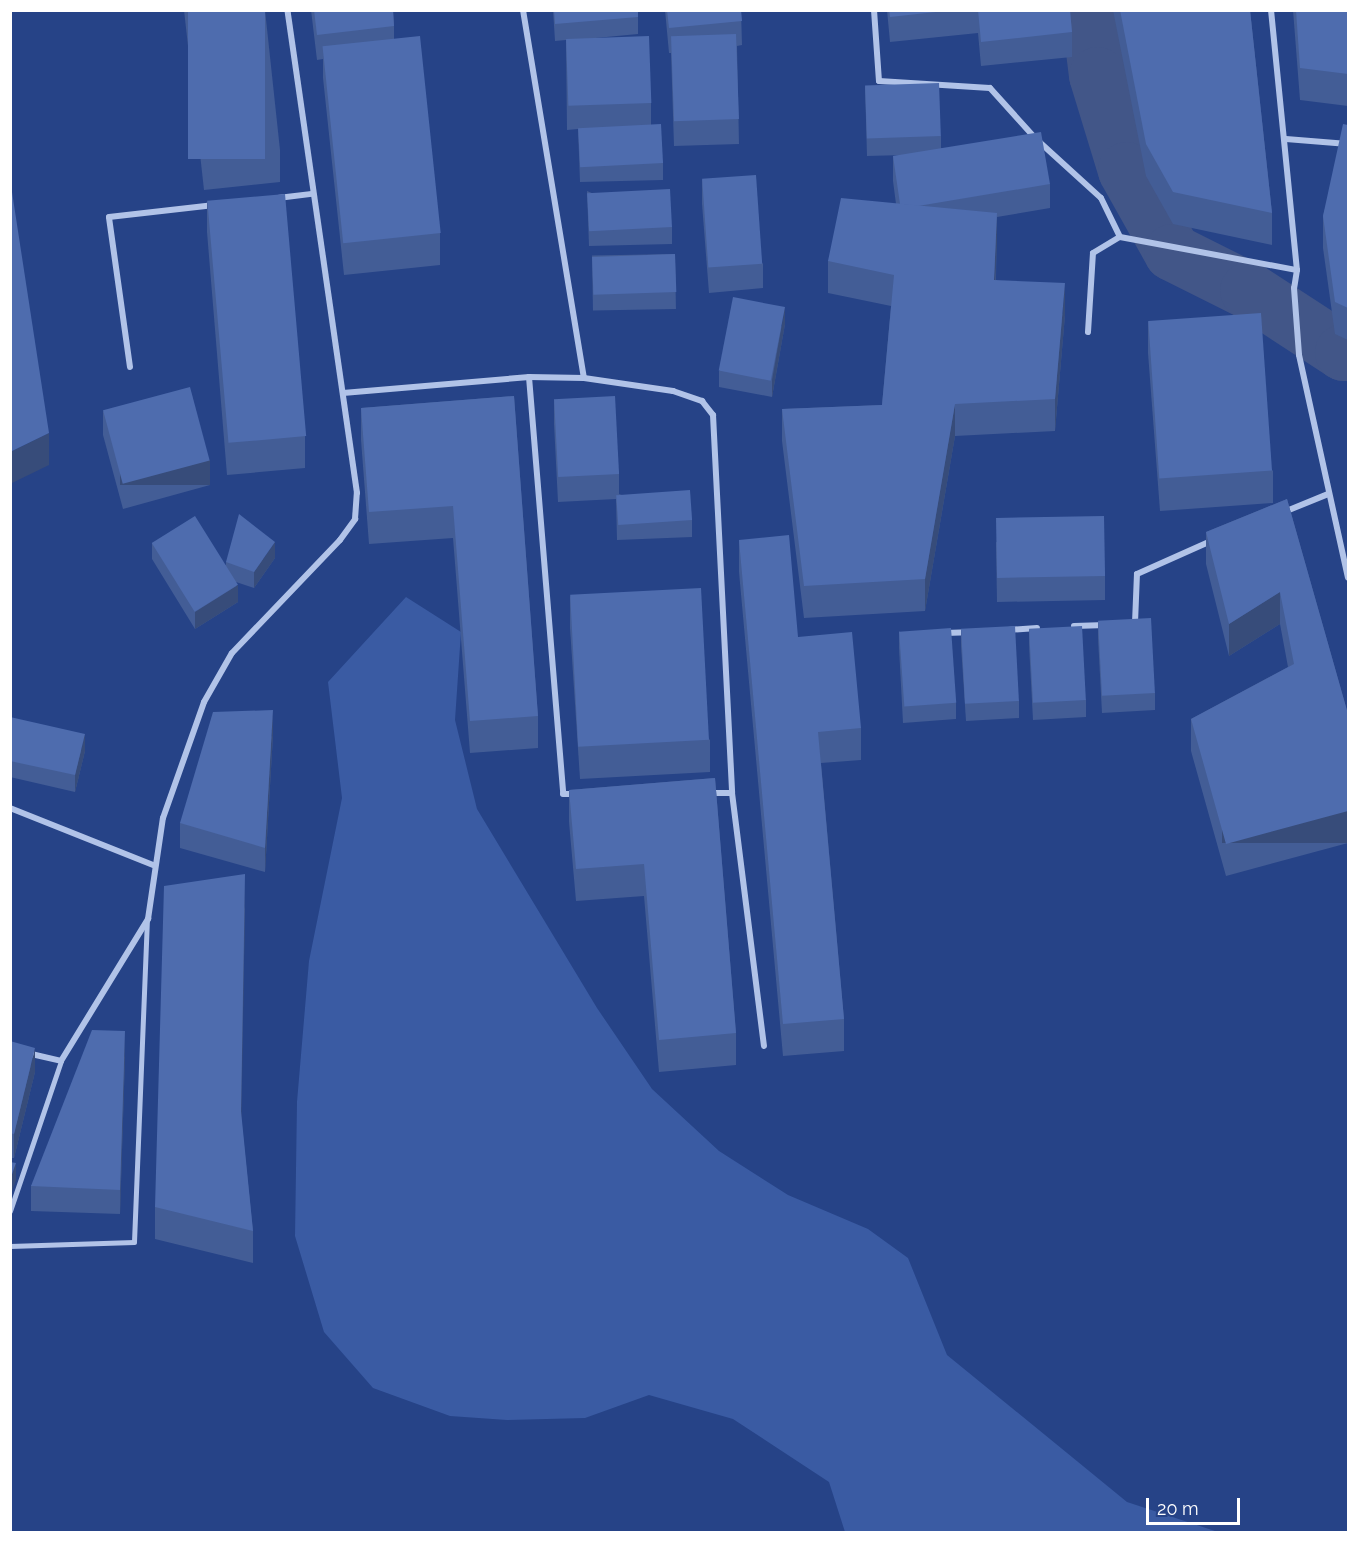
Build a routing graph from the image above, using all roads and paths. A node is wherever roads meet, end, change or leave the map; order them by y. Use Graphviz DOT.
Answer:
graph roads {
  1 [pos="286,10"];
  2 [pos="522,10"];
  3 [pos="874,10"];
  4 [pos="1271,10"];
  5 [pos="1286,139"];
  6 [pos="1348,144"];
  7 [pos="312,194"];
  8 [pos="267,199"];
  9 [pos="222,204"];
  10 [pos="1120,237"];
  11 [pos="1297,270"];
  12 [pos="1088,332"];
  13 [pos="130,367"];
  14 [pos="529,377"];
  15 [pos="584,378"];
  16 [pos="343,393"];
  17 [pos="1328,494"];
  18 [pos="1275,515"];
  19 [pos="1223,537"];
  20 [pos="1348,578"];
  21 [pos="1112,624"];
  22 [pos="1123,624"];
  23 [pos="1066,627"];
  24 [pos="1043,628"];
  25 [pos="997,630"];
  26 [pos="974,631"];
  27 [pos="940,633"];
  28 [pos="698,793"];
  29 [pos="732,793"];
  30 [pos="585,794"];
  31 [pos="10,808"];
  32 [pos="153,865"];
  33 [pos="147,919"];
  34 [pos="764,1046"];
  35 [pos="21,1051"];
  36 [pos="61,1061"];
  37 [pos="10,1211"];
  38 [pos="10,1246"];
  1 -- 7 [label="street"];
  2 -- 15 [label="street"];
  3 -- 10 [label="street"];
  4 -- 5 [label="street"];
  5 -- 6 [label="street"];
  5 -- 11 [label="street"];
  7 -- 8 [label="street"];
  7 -- 16 [label="street"];
  9 -- 13 [label="street"];
  10 -- 11 [label="street"];
  10 -- 12 [label="street"];
  11 -- 17 [label="street"];
  14 -- 15 [label="street"];
  14 -- 16 [label="street"];
  14 -- 30 [label="street"];
  15 -- 29 [label="street"];
  16 -- 32 [label="street"];
  17 -- 18 [label="street"];
  17 -- 20 [label="street"];
  19 -- 22 [label="street"];
  21 -- 23 [label="street"];
  24 -- 25 [label="street"];
  26 -- 27 [label="street"];
  28 -- 29 [label="street"];
  29 -- 34 [label="street"];
  31 -- 32 [label="street"];
  32 -- 33 [label="street"];
  33 -- 36 [label="street"];
  33 -- 38 [label="lane"];
  35 -- 36 [label="street"];
  36 -- 37 [label="lane"];
}
